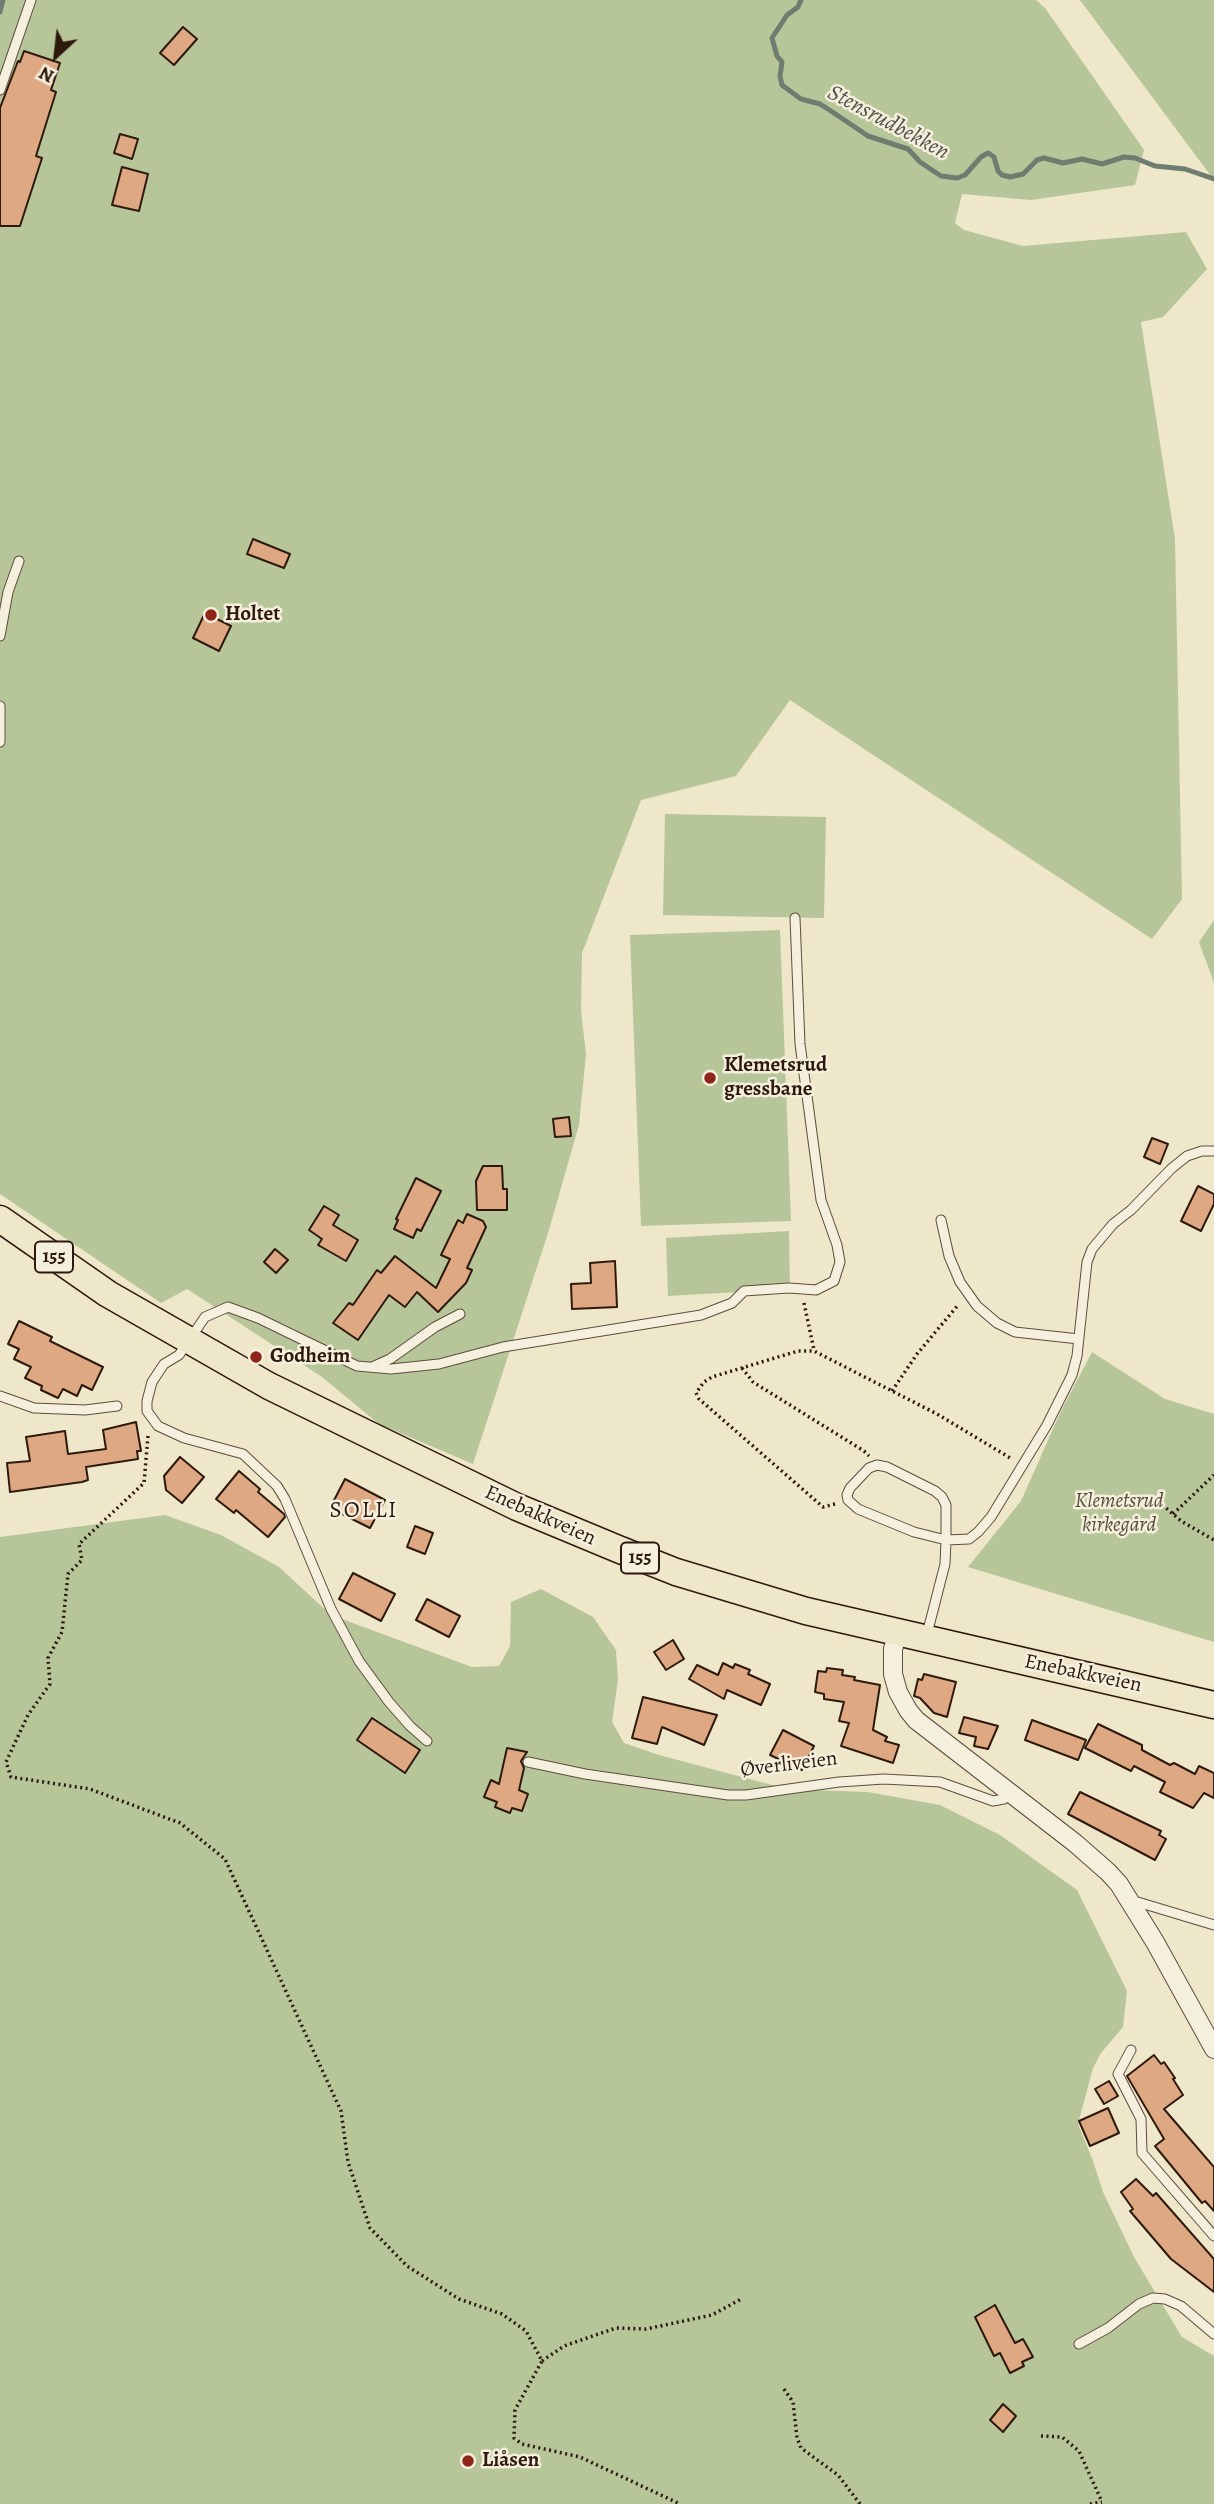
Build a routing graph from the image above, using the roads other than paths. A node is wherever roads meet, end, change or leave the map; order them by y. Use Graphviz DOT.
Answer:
graph roads {
  1 [pos="31,0"];
  2 [pos="0,90"];
  3 [pos="19,561"];
  4 [pos="0,636"];
  5 [pos="0,706"];
  6 [pos="0,742"];
  7 [pos="795,918"];
  8 [pos="1214,1151"];
  9 [pos="0,1219"];
  10 [pos="942,1220"];
  11 [pos="460,1314"];
  12 [pos="1079,1339"];
  13 [pos="187,1340"];
  14 [pos="370,1368"];
  15 [pos="0,1396"];
  16 [pos="117,1406"];
  17 [pos="946,1540"];
  18 [pos="898,1633"];
  19 [pos="925,1639"];
  20 [pos="1214,1705"];
  21 [pos="427,1741"];
  22 [pos="528,1762"];
  23 [pos="1010,1793"];
  24 [pos="1129,1900"];
  25 [pos="1214,1925"];
  26 [pos="1214,2049"];
  27 [pos="1131,2050"];
  28 [pos="1214,2236"];
  29 [pos="1214,2334"];
  30 [pos="1079,2344"];
  1 -- 2 [label="lane"];
  3 -- 4 [label="lane"];
  5 -- 6 [label="lane"];
  7 -- 14 [label="lane"];
  8 -- 12 [label="lane"];
  9 -- 13 [label="main road, Enebakkveien / 155"];
  10 -- 12 [label="lane"];
  11 -- 14 [label="lane"];
  12 -- 17 [label="lane"];
  13 -- 14 [label="lane"];
  13 -- 18 [label="main road, Enebakkveien / 155"];
  13 -- 21 [label="lane"];
  15 -- 16 [label="lane"];
  17 -- 17 [label="lane"];
  17 -- 19 [label="lane"];
  18 -- 19 [label="main road, Enebakkveien / 155"];
  18 -- 23 [label="street"];
  19 -- 20 [label="main road, Enebakkveien / 155"];
  22 -- 23 [label="lane, Øverliveien"];
  23 -- 24 [label="street"];
  24 -- 25 [label="lane"];
  24 -- 26 [label="street"];
  27 -- 28 [label="lane"];
  29 -- 30 [label="lane"];
}
